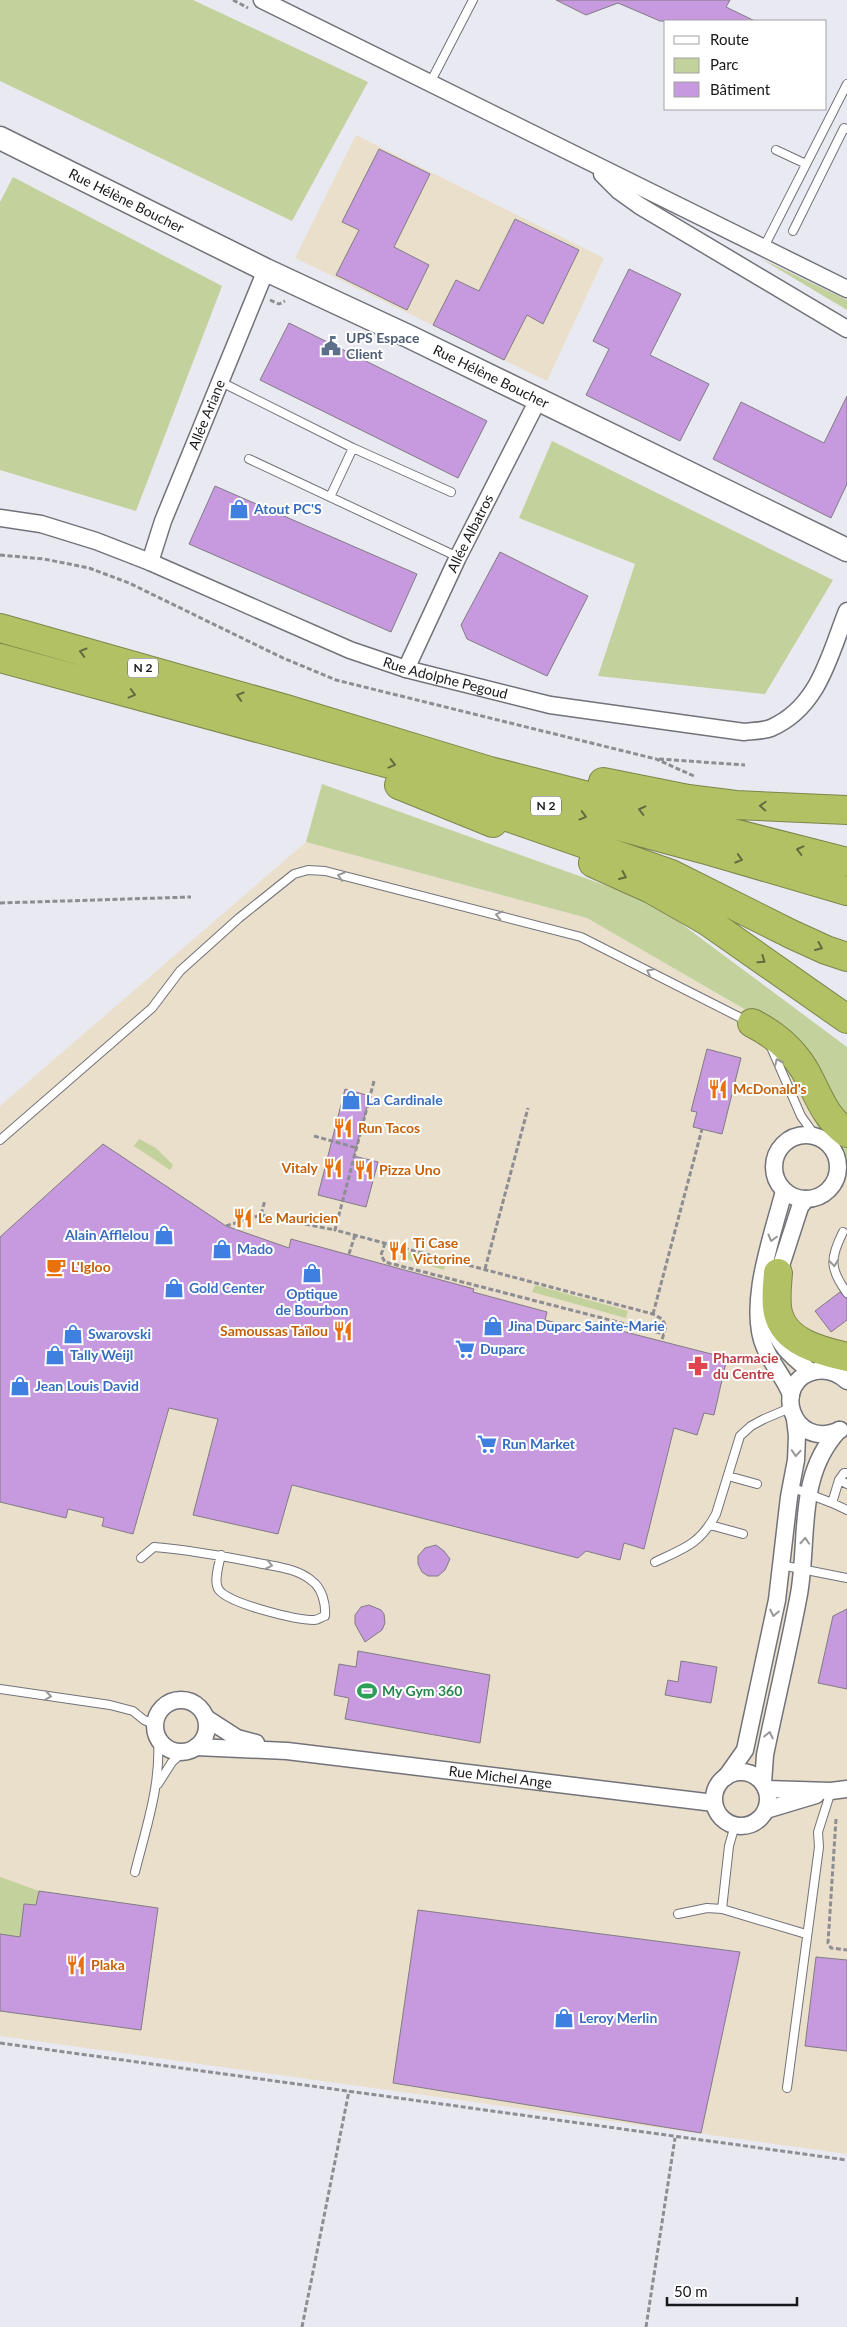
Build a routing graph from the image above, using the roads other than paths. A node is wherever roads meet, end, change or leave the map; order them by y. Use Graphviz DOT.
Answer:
graph roads {
  1 [pos="262,0"];
  2 [pos="473,0"];
  3 [pos="430,83"];
  4 [pos="847,84"];
  5 [pos="847,130"];
  6 [pos="0,138"];
  7 [pos="776,150"];
  8 [pos="591,164"];
  9 [pos="806,164"];
  10 [pos="793,231"];
  11 [pos="764,247"];
  12 [pos="266,270"];
  13 [pos="847,289"];
  14 [pos="847,329"];
  15 [pos="221,382"];
  16 [pos="538,400"];
  17 [pos="354,448"];
  18 [pos="249,459"];
  19 [pos="450,492"];
  20 [pos="330,497"];
  21 [pos="0,518"];
  22 [pos="847,550"];
  23 [pos="458,557"];
  24 [pos="150,562"];
  25 [pos="847,611"];
  26 [pos="0,628"];
  27 [pos="0,658"];
  28 [pos="406,669"];
  29 [pos="286,709"];
  30 [pos="244,724"];
  31 [pos="399,785"];
  32 [pos="847,810"];
  33 [pos="847,862"];
  34 [pos="847,891"];
  35 [pos="847,957"];
  36 [pos="812,995"];
  37 [pos="847,1019"];
  38 [pos="752,1024"];
  39 [pos="847,1033"];
  40 [pos="847,1133"];
  41 [pos="816,1137"];
  42 [pos="0,1140"];
  43 [pos="784,1191"];
  44 [pos="806,1199"];
  45 [pos="843,1232"];
  46 [pos="778,1274"];
  47 [pos="847,1293"];
  48 [pos="847,1357"];
  49 [pos="811,1372"];
  50 [pos="847,1382"];
  51 [pos="792,1408"];
  52 [pos="843,1427"];
  53 [pos="847,1473"];
  54 [pos="728,1476"];
  55 [pos="839,1480"];
  56 [pos="757,1484"];
  57 [pos="847,1484"];
  58 [pos="791,1487"];
  59 [pos="808,1494"];
  60 [pos="832,1504"];
  61 [pos="847,1510"];
  62 [pos="710,1525"];
  63 [pos="744,1534"];
  64 [pos="221,1556"];
  65 [pos="141,1558"];
  66 [pos="655,1562"];
  67 [pos="781,1565"];
  68 [pos="803,1570"];
  69 [pos="847,1578"];
  70 [pos="0,1689"];
  71 [pos="206,1718"];
  72 [pos="156,1732"];
  73 [pos="190,1750"];
  74 [pos="287,1751"];
  75 [pos="726,1777"];
  76 [pos="157,1786"];
  77 [pos="764,1786"];
  78 [pos="838,1790"];
  79 [pos="714,1802"];
  80 [pos="766,1810"];
  81 [pos="735,1825"];
  82 [pos="135,1872"];
  83 [pos="722,1909"];
  84 [pos="678,1914"];
  85 [pos="806,1934"];
  86 [pos="787,2088"];
  1 -- 3 [label="street"];
  2 -- 3 [label="lane"];
  3 -- 8 [label="street"];
  4 -- 9 [label="lane"];
  5 -- 10 [label="lane"];
  6 -- 12 [label="street, Rue Hélène Boucher"];
  7 -- 9 [label="lane"];
  8 -- 11 [label="street"];
  8 -- 14 [label="street"];
  9 -- 11 [label="lane"];
  11 -- 13 [label="street"];
  12 -- 15 [label="street, Allée Ariane"];
  12 -- 16 [label="street, Rue Hélène Boucher"];
  15 -- 17 [label="lane"];
  15 -- 24 [label="street, Allée Ariane"];
  16 -- 22 [label="street, Rue Hélène Boucher"];
  16 -- 23 [label="street, Allée Albatros"];
  17 -- 19 [label="lane"];
  17 -- 20 [label="lane"];
  18 -- 20 [label="lane"];
  20 -- 23 [label="lane"];
  21 -- 24 [label="street, Rue Adolphe Pegoud"];
  23 -- 28 [label="street, Allée Albatros"];
  24 -- 28 [label="street, Rue Adolphe Pegoud"];
  25 -- 28 [label="street, Rue Adolphe Pegoud"];
  29 -- 26 [label="highway, N 2, one-way"];
  27 -- 30 [label="highway, N 2, one-way"];
  32 -- 29 [label="highway, one-way"];
  33 -- 29 [label="highway, N 2, one-way"];
  30 -- 31 [label="highway"];
  30 -- 34 [label="highway, N 2, one-way"];
  31 -- 35 [label="highway, one-way"];
  31 -- 36 [label="highway, one-way"];
  36 -- 37 [label="highway"];
  36 -- 39 [label="highway"];
  38 -- 40 [label="highway"];
  41 -- 38 [label="lane, one-way"];
  38 -- 42 [label="lane, one-way"];
  41 -- 43 [label="street"];
  41 -- 44 [label="street"];
  43 -- 44 [label="street"];
  43 -- 51 [label="street, one-way"];
  44 -- 46 [label="street"];
  45 -- 47 [label="lane, one-way"];
  46 -- 48 [label="highway"];
  46 -- 49 [label="street"];
  49 -- 50 [label="street"];
  49 -- 51 [label="street"];
  51 -- 52 [label="street"];
  51 -- 54 [label="lane"];
  51 -- 58 [label="street, one-way"];
  52 -- 59 [label="street"];
  53 -- 55 [label="lane"];
  54 -- 56 [label="lane"];
  54 -- 62 [label="lane"];
  55 -- 57 [label="lane"];
  55 -- 60 [label="lane"];
  58 -- 59 [label="lane"];
  58 -- 67 [label="street"];
  59 -- 60 [label="lane"];
  68 -- 59 [label="street, one-way"];
  60 -- 61 [label="lane"];
  62 -- 63 [label="lane"];
  62 -- 66 [label="lane"];
  64 -- 64 [label="lane, one-way"];
  64 -- 65 [label="lane"];
  67 -- 68 [label="lane"];
  67 -- 75 [label="street, one-way"];
  68 -- 69 [label="lane"];
  77 -- 68 [label="street, one-way"];
  70 -- 72 [label="lane, one-way"];
  71 -- 72 [label="street, Rue Michel Ange"];
  71 -- 73 [label="street"];
  71 -- 74 [label="street, Rue Michel Ange"];
  72 -- 73 [label="street, Rue Michel Ange"];
  72 -- 76 [label="lane"];
  73 -- 74 [label="street, Rue Michel Ange"];
  73 -- 76 [label="lane"];
  74 -- 79 [label="street, Rue Michel Ange"];
  75 -- 77 [label="street"];
  75 -- 79 [label="street"];
  76 -- 82 [label="lane"];
  77 -- 78 [label="street"];
  77 -- 80 [label="street"];
  78 -- 80 [label="street"];
  78 -- 85 [label="lane"];
  79 -- 81 [label="street"];
  80 -- 81 [label="street"];
  81 -- 83 [label="lane"];
  83 -- 84 [label="lane"];
  83 -- 85 [label="lane"];
  85 -- 86 [label="lane"];
}
